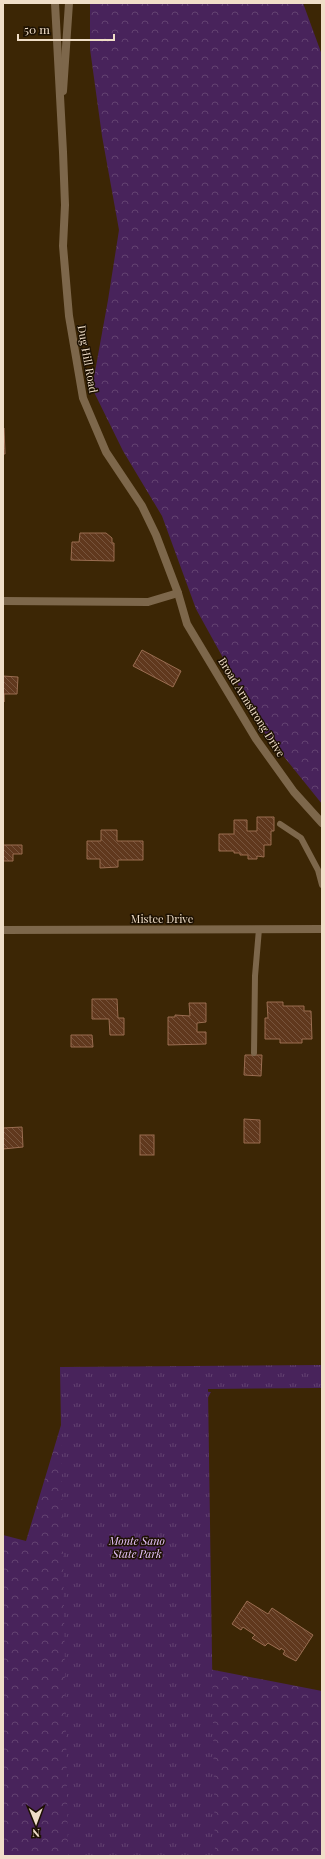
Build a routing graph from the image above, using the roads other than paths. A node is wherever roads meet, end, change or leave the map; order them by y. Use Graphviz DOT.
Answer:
graph roads {
  1 [pos="54,3"];
  2 [pos="69,3"];
  3 [pos="61,126"];
  4 [pos="178,593"];
  5 [pos="3,602"];
  6 [pos="322,823"];
  7 [pos="280,824"];
  8 [pos="322,885"];
  9 [pos="322,928"];
  10 [pos="259,929"];
  11 [pos="3,930"];
  12 [pos="254,1053"];
  1 -- 3 [label="street, Dug Hill Road"];
  2 -- 3 [label="street"];
  3 -- 4 [label="street, Dug Hill Road"];
  4 -- 5 [label="street"];
  4 -- 6 [label="street, Broad Armstrong Drive"];
  7 -- 8 [label="lane"];
  9 -- 10 [label="street, Mistee Drive"];
  10 -- 11 [label="street, Mistee Drive"];
  10 -- 12 [label="lane"];
}
